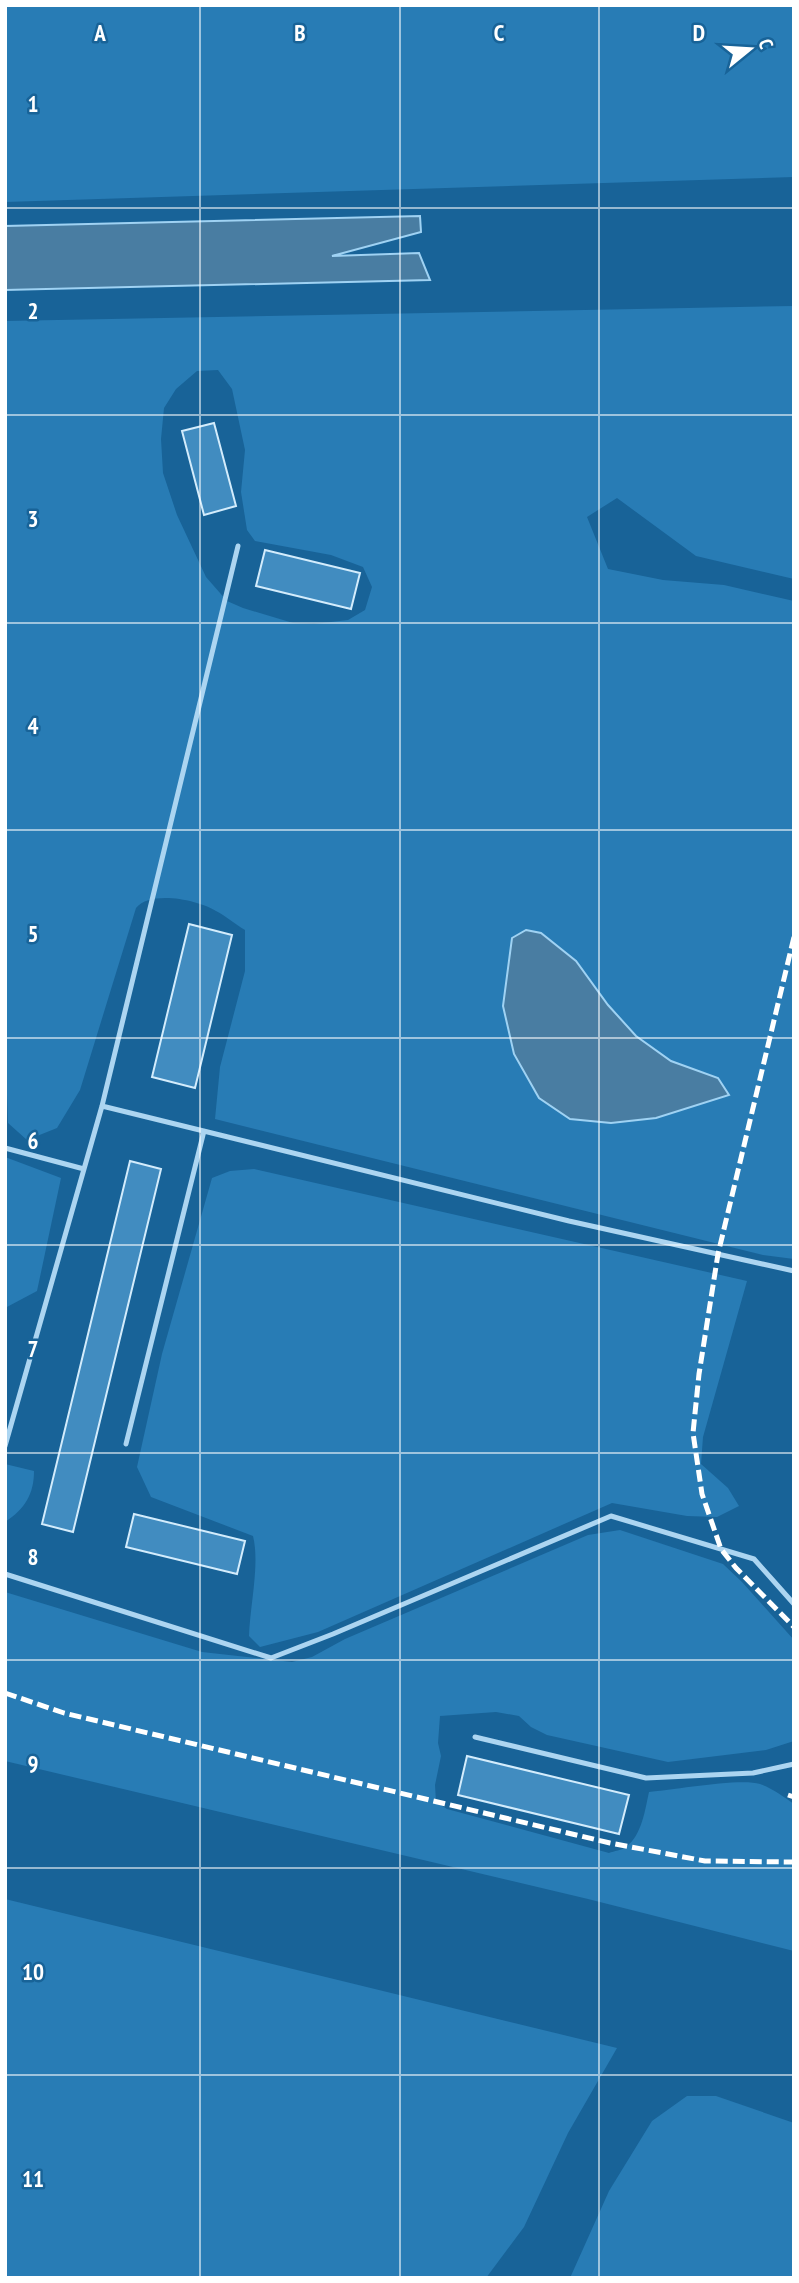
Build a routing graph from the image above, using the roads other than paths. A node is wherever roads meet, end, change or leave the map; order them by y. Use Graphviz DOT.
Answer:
graph roads {
  1 [pos="238,546"];
  2 [pos="102,1106"];
  3 [pos="204,1131"];
  4 [pos="5,1148"];
  5 [pos="84,1169"];
  6 [pos="794,1271"];
  7 [pos="126,1444"];
  8 [pos="5,1446"];
  9 [pos="5,1574"];
  10 [pos="794,1604"];
  11 [pos="475,1737"];
  12 [pos="794,1763"];
  1 -- 2 [label="lane"];
  2 -- 3 [label="lane"];
  2 -- 5 [label="lane"];
  3 -- 6 [label="lane"];
  3 -- 7 [label="lane"];
  4 -- 5 [label="lane"];
  5 -- 8 [label="lane"];
  9 -- 10 [label="lane"];
  11 -- 12 [label="lane"];
}
